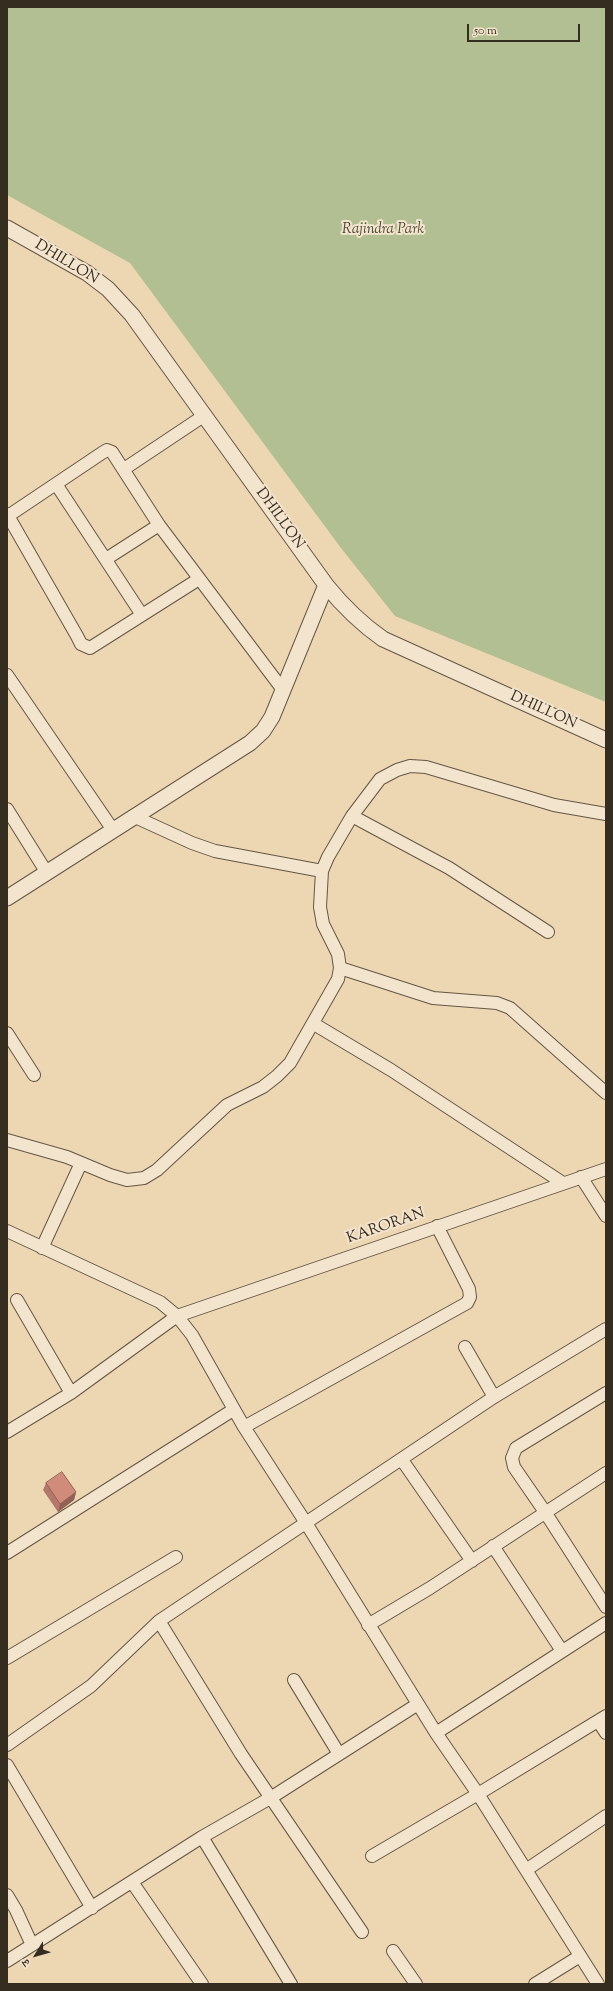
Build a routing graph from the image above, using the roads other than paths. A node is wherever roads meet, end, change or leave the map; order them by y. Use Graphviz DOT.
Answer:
graph roads {
  1 [pos="7,228"];
  2 [pos="205,415"];
  3 [pos="124,470"];
  4 [pos="56,484"];
  5 [pos="8,515"];
  6 [pos="159,525"];
  7 [pos="106,559"];
  8 [pos="199,579"];
  9 [pos="326,585"];
  10 [pos="142,615"];
  11 [pos="7,675"];
  12 [pos="283,690"];
  13 [pos="606,740"];
  14 [pos="7,809"];
  15 [pos="606,814"];
  16 [pos="133,816"];
  17 [pos="352,816"];
  18 [pos="113,830"];
  19 [pos="322,871"];
  20 [pos="47,873"];
  21 [pos="7,898"];
  22 [pos="548,932"];
  23 [pos="340,968"];
  24 [pos="314,1024"];
  25 [pos="7,1033"];
  26 [pos="34,1075"];
  27 [pos="606,1092"];
  28 [pos="7,1140"];
  29 [pos="81,1163"];
  30 [pos="606,1169"];
  31 [pos="581,1177"];
  32 [pos="563,1183"];
  33 [pos="606,1216"];
  34 [pos="437,1226"];
  35 [pos="7,1231"];
  36 [pos="42,1248"];
  37 [pos="17,1300"];
  38 [pos="177,1316"];
  39 [pos="606,1329"];
  40 [pos="465,1348"];
  41 [pos="71,1393"];
  42 [pos="606,1393"];
  43 [pos="494,1397"];
  44 [pos="233,1410"];
  45 [pos="244,1427"];
  46 [pos="7,1432"];
  47 [pos="402,1460"];
  48 [pos="606,1473"];
  49 [pos="545,1512"];
  50 [pos="306,1523"];
  51 [pos="493,1546"];
  52 [pos="7,1553"];
  53 [pos="176,1557"];
  54 [pos="472,1561"];
  55 [pos="606,1607"];
  56 [pos="159,1621"];
  57 [pos="606,1623"];
  58 [pos="368,1625"];
  59 [pos="562,1651"];
  60 [pos="7,1658"];
  61 [pos="294,1680"];
  62 [pos="418,1704"];
  63 [pos="602,1718"];
  64 [pos="436,1733"];
  65 [pos="606,1733"];
  66 [pos="7,1745"];
  67 [pos="339,1754"];
  68 [pos="7,1765"];
  69 [pos="478,1794"];
  70 [pos="272,1797"];
  71 [pos="606,1816"];
  72 [pos="202,1836"];
  73 [pos="372,1856"];
  74 [pos="526,1870"];
  75 [pos="132,1882"];
  76 [pos="7,1896"];
  77 [pos="92,1908"];
  78 [pos="362,1932"];
  79 [pos="32,1946"];
  80 [pos="393,1950"];
  81 [pos="580,1956"];
  82 [pos="7,1961"];
  83 [pos="202,1984"];
  84 [pos="291,1984"];
  85 [pos="416,1984"];
  86 [pos="535,1984"];
  87 [pos="598,1984"];
  1 -- 2 [label="street, DHILLON"];
  2 -- 3 [label="street"];
  2 -- 9 [label="street, DHILLON"];
  3 -- 4 [label="street"];
  3 -- 6 [label="street"];
  4 -- 5 [label="street"];
  4 -- 7 [label="street"];
  5 -- 10 [label="street"];
  6 -- 7 [label="street"];
  6 -- 8 [label="street"];
  7 -- 10 [label="street"];
  8 -- 10 [label="street"];
  8 -- 12 [label="street"];
  9 -- 12 [label="street"];
  9 -- 13 [label="street, DHILLON"];
  11 -- 18 [label="street"];
  12 -- 16 [label="street"];
  14 -- 20 [label="street"];
  15 -- 17 [label="street"];
  16 -- 18 [label="street"];
  16 -- 19 [label="street"];
  17 -- 19 [label="street"];
  17 -- 22 [label="street"];
  18 -- 20 [label="street"];
  19 -- 23 [label="street"];
  20 -- 21 [label="street"];
  23 -- 24 [label="street"];
  23 -- 27 [label="street"];
  24 -- 29 [label="street"];
  24 -- 32 [label="street"];
  25 -- 26 [label="street"];
  28 -- 29 [label="street"];
  29 -- 36 [label="street"];
  30 -- 31 [label="street, KARORAN"];
  31 -- 32 [label="street, KARORAN"];
  31 -- 33 [label="street"];
  32 -- 34 [label="street, KARORAN"];
  34 -- 38 [label="street, KARORAN"];
  34 -- 45 [label="street"];
  35 -- 36 [label="street"];
  36 -- 38 [label="street"];
  37 -- 41 [label="street"];
  38 -- 41 [label="street, KARORAN"];
  38 -- 44 [label="street"];
  39 -- 43 [label="street"];
  40 -- 43 [label="street"];
  41 -- 46 [label="street, KARORAN"];
  42 -- 49 [label="street"];
  43 -- 47 [label="street"];
  44 -- 45 [label="street"];
  44 -- 52 [label="street"];
  45 -- 50 [label="street"];
  47 -- 50 [label="street"];
  47 -- 54 [label="street"];
  48 -- 49 [label="street"];
  49 -- 51 [label="street"];
  49 -- 55 [label="street"];
  50 -- 56 [label="street"];
  50 -- 58 [label="street"];
  51 -- 54 [label="street"];
  51 -- 59 [label="street"];
  53 -- 60 [label="street"];
  54 -- 58 [label="street"];
  56 -- 66 [label="street"];
  56 -- 70 [label="street"];
  57 -- 59 [label="street"];
  58 -- 62 [label="street"];
  59 -- 64 [label="street"];
  61 -- 67 [label="street"];
  62 -- 64 [label="street"];
  62 -- 67 [label="street"];
  63 -- 65 [label="street"];
  63 -- 69 [label="street"];
  64 -- 69 [label="street"];
  67 -- 70 [label="street"];
  68 -- 77 [label="street"];
  69 -- 73 [label="street"];
  69 -- 74 [label="street"];
  70 -- 72 [label="street"];
  70 -- 78 [label="street"];
  71 -- 74 [label="street"];
  72 -- 75 [label="street"];
  72 -- 84 [label="street"];
  74 -- 81 [label="street"];
  75 -- 77 [label="street"];
  75 -- 83 [label="street"];
  76 -- 79 [label="street"];
  77 -- 79 [label="street"];
  79 -- 82 [label="street"];
  80 -- 85 [label="street"];
  81 -- 86 [label="street"];
  81 -- 87 [label="street"];
}
